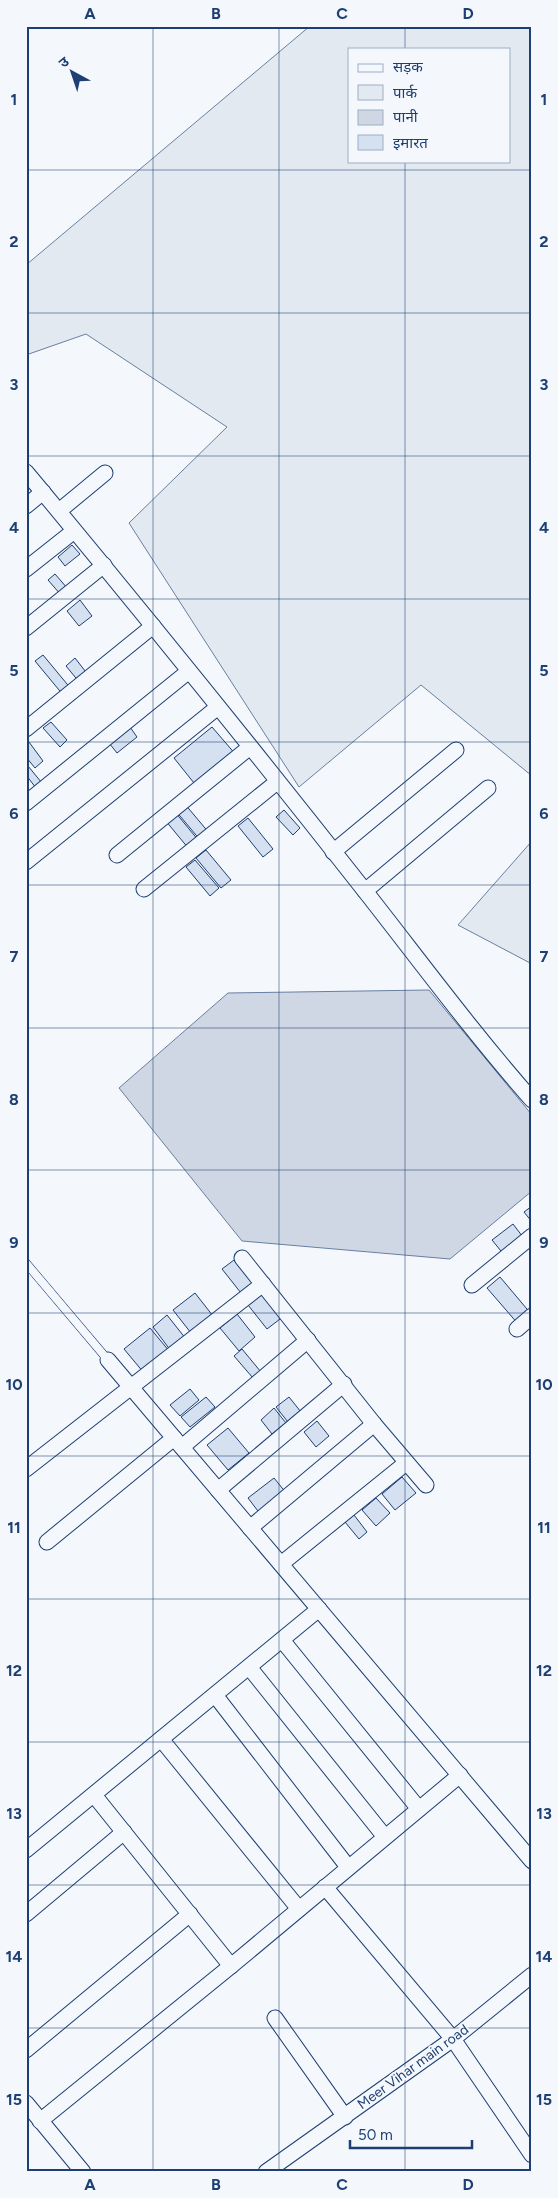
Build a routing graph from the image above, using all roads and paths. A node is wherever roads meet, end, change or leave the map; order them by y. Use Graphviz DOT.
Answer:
graph roads {
  1 [pos="26,472"];
  2 [pos="106,473"];
  3 [pos="43,492"];
  4 [pos="26,506"];
  5 [pos="59,511"];
  6 [pos="74,530"];
  7 [pos="104,565"];
  8 [pos="26,569"];
  9 [pos="153,626"];
  10 [pos="26,628"];
  11 [pos="189,671"];
  12 [pos="218,707"];
  13 [pos="26,729"];
  14 [pos="250,747"];
  15 [pos="456,750"];
  16 [pos="278,782"];
  17 [pos="488,788"];
  18 [pos="26,803"];
  19 [pos="333,852"];
  20 [pos="116,855"];
  21 [pos="26,862"];
  22 [pos="144,889"];
  23 [pos="365,891"];
  24 [pos="532,1100"];
  25 [pos="532,1236"];
  26 [pos="242,1258"];
  27 [pos="26,1264"];
  28 [pos="263,1284"];
  29 [pos="472,1284"];
  30 [pos="532,1316"];
  31 [pos="516,1329"];
  32 [pos="308,1340"];
  33 [pos="108,1360"];
  34 [pos="344,1384"];
  35 [pos="132,1388"];
  36 [pos="374,1424"];
  37 [pos="178,1442"];
  38 [pos="406,1463"];
  39 [pos="26,1469"];
  40 [pos="426,1485"];
  41 [pos="218,1490"];
  42 [pos="250,1528"];
  43 [pos="47,1542"];
  44 [pos="281,1564"];
  45 [pos="319,1609"];
  46 [pos="282,1640"];
  47 [pos="249,1667"];
  48 [pos="215,1695"];
  49 [pos="161,1739"];
  50 [pos="460,1775"];
  51 [pos="94,1795"];
  52 [pos="419,1809"];
  53 [pos="124,1832"];
  54 [pos="384,1837"];
  55 [pos="26,1850"];
  56 [pos="532,1861"];
  57 [pos="348,1867"];
  58 [pos="325,1887"];
  59 [pos="299,1909"];
  60 [pos="26,1914"];
  61 [pos="190,1914"];
  62 [pos="231,1966"];
  63 [pos="532,1975"];
  64 [pos="275,2018"];
  65 [pos="453,2039"];
  66 [pos="26,2050"];
  67 [pos="26,2103"];
  68 [pos="345,2117"];
  69 [pos="40,2121"];
  70 [pos="529,2145"];
  71 [pos="83,2172"];
  72 [pos="266,2172"];
  1 -- 3 [label="street"];
  2 -- 5 [label="street"];
  3 -- 4 [label="street"];
  3 -- 5 [label="street"];
  5 -- 6 [label="street"];
  6 -- 7 [label="street"];
  6 -- 8 [label="street"];
  7 -- 9 [label="street"];
  7 -- 10 [label="street"];
  9 -- 11 [label="street"];
  9 -- 13 [label="street"];
  11 -- 12 [label="street"];
  11 -- 18 [label="street"];
  12 -- 14 [label="street"];
  12 -- 21 [label="street"];
  14 -- 16 [label="street"];
  14 -- 20 [label="street"];
  15 -- 19 [label="street"];
  16 -- 19 [label="street"];
  16 -- 22 [label="street"];
  17 -- 23 [label="street"];
  19 -- 23 [label="street"];
  23 -- 24 [label="street"];
  25 -- 29 [label="street"];
  26 -- 28 [label="street"];
  27 -- 33 [label="lane"];
  28 -- 32 [label="street"];
  28 -- 35 [label="street"];
  30 -- 31 [label="street"];
  32 -- 34 [label="street"];
  32 -- 37 [label="street"];
  33 -- 35 [label="street"];
  34 -- 36 [label="street"];
  34 -- 41 [label="street"];
  35 -- 37 [label="street"];
  35 -- 39 [label="street"];
  36 -- 38 [label="street"];
  36 -- 42 [label="street"];
  37 -- 41 [label="street"];
  37 -- 43 [label="street"];
  38 -- 40 [label="street"];
  38 -- 44 [label="street"];
  41 -- 42 [label="street"];
  42 -- 44 [label="street"];
  44 -- 45 [label="street"];
  45 -- 46 [label="street"];
  45 -- 50 [label="street"];
  46 -- 47 [label="street"];
  46 -- 52 [label="street"];
  47 -- 48 [label="street"];
  47 -- 54 [label="street"];
  48 -- 49 [label="street"];
  48 -- 57 [label="street"];
  49 -- 51 [label="street"];
  49 -- 59 [label="street"];
  50 -- 52 [label="street"];
  50 -- 56 [label="street"];
  51 -- 53 [label="street"];
  51 -- 55 [label="street"];
  52 -- 54 [label="street"];
  53 -- 60 [label="street"];
  53 -- 61 [label="street"];
  54 -- 57 [label="street"];
  57 -- 58 [label="street"];
  58 -- 59 [label="street"];
  58 -- 65 [label="street"];
  59 -- 62 [label="street"];
  61 -- 62 [label="street"];
  61 -- 66 [label="street"];
  62 -- 69 [label="street"];
  63 -- 65 [label="street, Meer Vihar main road"];
  64 -- 68 [label="street"];
  65 -- 68 [label="street, Meer Vihar main road"];
  65 -- 70 [label="street"];
  67 -- 69 [label="street"];
  68 -- 72 [label="street, Meer Vihar main road"];
  69 -- 71 [label="street"];
}
